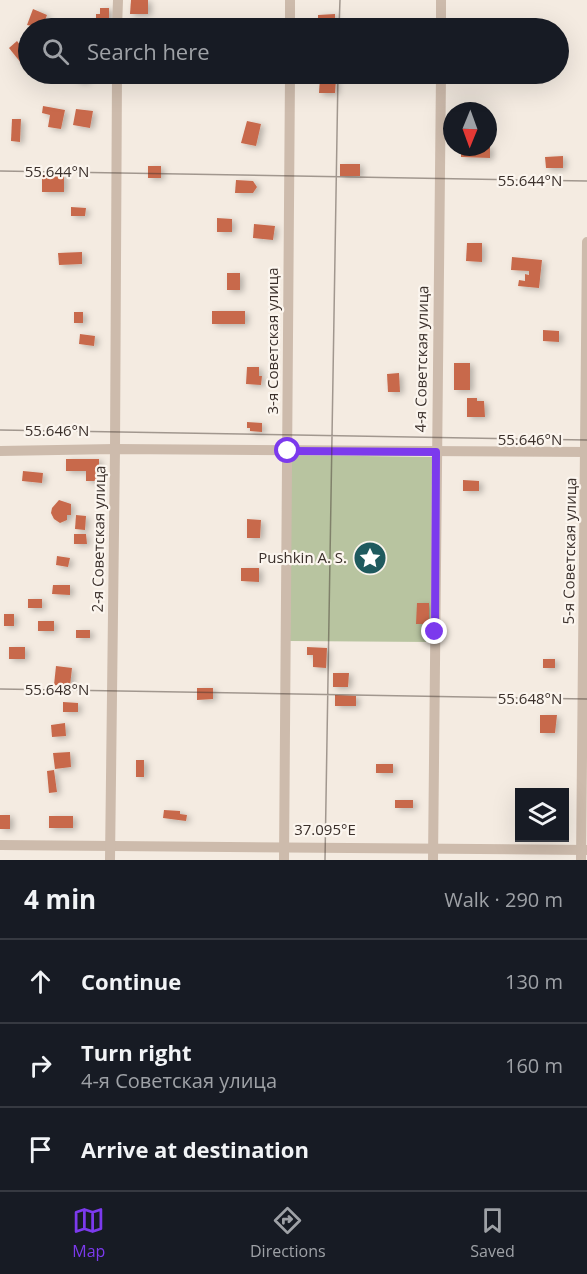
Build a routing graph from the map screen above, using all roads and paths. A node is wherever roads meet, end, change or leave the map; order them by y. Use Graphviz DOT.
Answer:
graph roads {
  1 [pos="118,0"];
  2 [pos="290,0"];
  3 [pos="441,0"];
  4 [pos="117,18"];
  5 [pos="290,18"];
  6 [pos="441,18"];
  7 [pos="117,84"];
  8 [pos="290,84"];
  9 [pos="441,84"];
  10 [pos="587,242"];
  11 [pos="115,449"];
  12 [pos="0,451"];
  13 [pos="288,451"];
  14 [pos="436,452"];
  15 [pos="587,452"];
  16 [pos="0,845"];
  17 [pos="110,845"];
  18 [pos="583,853"];
  19 [pos="284,854"];
  20 [pos="433,854"];
  21 [pos="111,860"];
  1 -- 4 [label="street"];
  2 -- 5 [label="street"];
  3 -- 6 [label="street"];
  7 -- 11 [label="street, 2-я Советская улица"];
  8 -- 13 [label="street, 3-я Советская улица"];
  9 -- 14 [label="street, 4-я Советская улица"];
  10 -- 15 [label="street, 5-я Советская улица"];
  11 -- 12 [label="street"];
  11 -- 13 [label="street"];
  11 -- 17 [label="street, 2-я Советская улица"];
  13 -- 14 [label="street"];
  13 -- 19 [label="street, 3-я Советская улица"];
  14 -- 15 [label="street"];
  14 -- 20 [label="street, 4-я Советская улица"];
  15 -- 18 [label="street, 5-я Советская улица"];
  16 -- 17 [label="street"];
  17 -- 19 [label="street"];
  17 -- 21 [label="street, 2-я Советская улица"];
  18 -- 20 [label="street"];
  19 -- 20 [label="street"];
}
